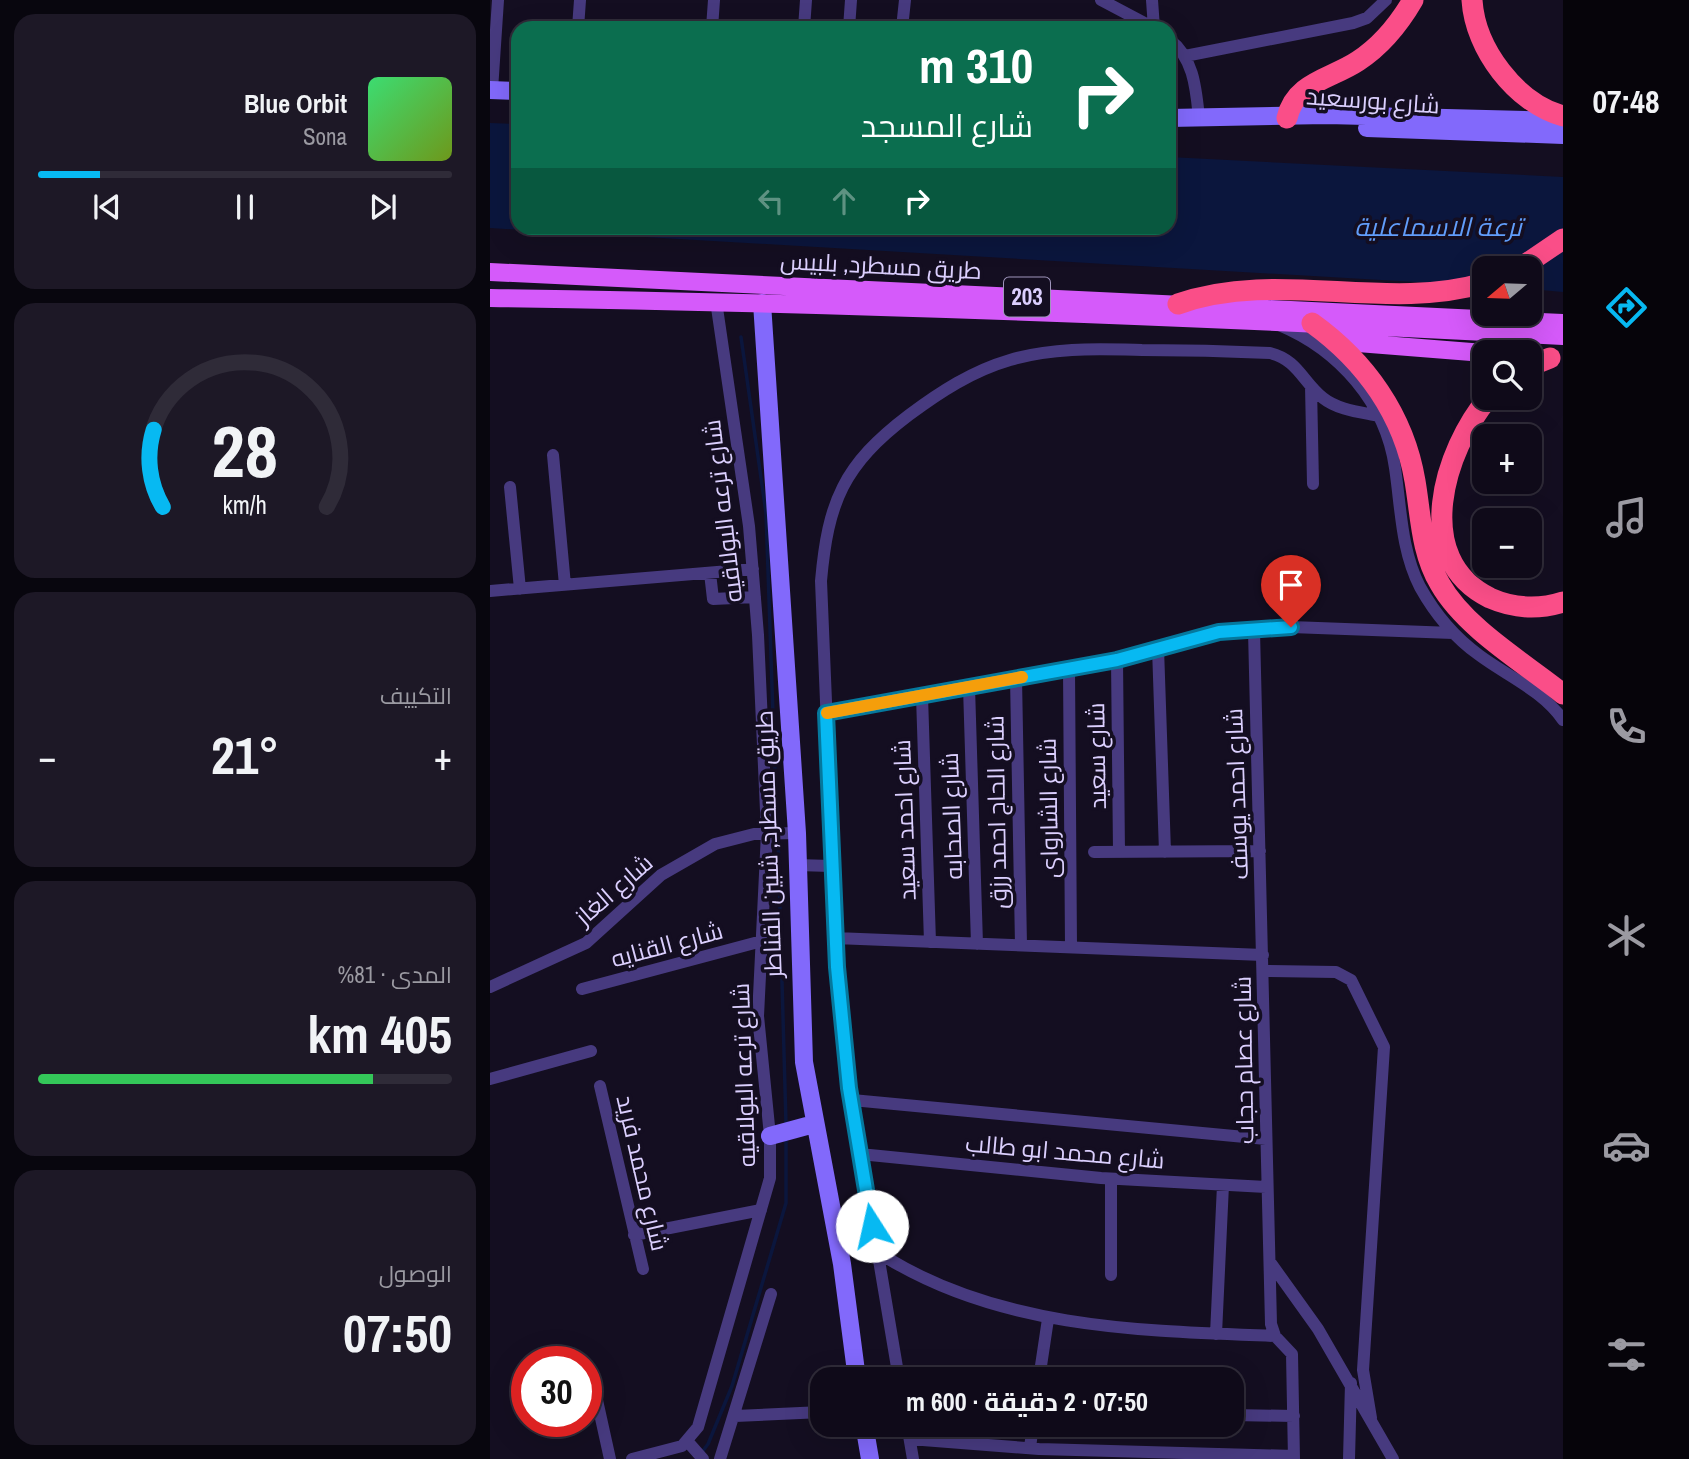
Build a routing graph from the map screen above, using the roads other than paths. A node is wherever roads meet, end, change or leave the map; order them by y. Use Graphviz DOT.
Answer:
graph roads {
  1 [pos="498,0"];
  2 [pos="580,0"];
  3 [pos="714,0"];
  4 [pos="806,0"];
  5 [pos="851,0"];
  6 [pos="905,0"];
  7 [pos="1101,0"];
  8 [pos="1152,0"];
  9 [pos="1385,0"];
  10 [pos="1413,0"];
  11 [pos="1472,0"];
  12 [pos="578,21"];
  13 [pos="712,21"];
  14 [pos="804,21"];
  15 [pos="850,21"];
  16 [pos="903,21"];
  17 [pos="1141,21"];
  18 [pos="1154,21"];
  19 [pos="1176,47"];
  20 [pos="1185,56"];
  21 [pos="491,90"];
  22 [pos="511,91"];
  23 [pos="1176,118"];
  24 [pos="1199,118"];
  25 [pos="1287,118"];
  26 [pos="1563,119"];
  27 [pos="1563,135"];
  28 [pos="1563,239"];
  29 [pos="1538,256"];
  30 [pos="490,272"];
  31 [pos="1472,286"];
  32 [pos="490,298"];
  33 [pos="716,301"];
  34 [pos="762,303"];
  35 [pos="1178,304"];
  36 [pos="1272,322"];
  37 [pos="1320,323"];
  38 [pos="1563,323"];
  39 [pos="1563,336"];
  40 [pos="1472,352"];
  41 [pos="1311,386"];
  42 [pos="1480,410"];
  43 [pos="1379,416"];
  44 [pos="554,455"];
  45 [pos="1312,484"];
  46 [pos="510,487"];
  47 [pos="753,569"];
  48 [pos="710,573"];
  49 [pos="565,585"];
  50 [pos="520,589"];
  51 [pos="490,591"];
  52 [pos="755,597"];
  53 [pos="1563,603"];
  54 [pos="1254,631"];
  55 [pos="1453,632"];
  56 [pos="1158,648"];
  57 [pos="1117,660"];
  58 [pos="1069,669"];
  59 [pos="1016,678"];
  60 [pos="969,687"];
  61 [pos="1563,694"];
  62 [pos="922,696"];
  63 [pos="826,713"];
  64 [pos="1563,719"];
  65 [pos="767,833"];
  66 [pos="797,833"];
  67 [pos="1260,851"];
  68 [pos="1094,852"];
  69 [pos="1119,852"];
  70 [pos="1165,852"];
  71 [pos="797,865"];
  72 [pos="831,866"];
  73 [pos="835,938"];
  74 [pos="762,941"];
  75 [pos="930,942"];
  76 [pos="977,944"];
  77 [pos="1021,946"];
  78 [pos="1071,947"];
  79 [pos="1263,955"];
  80 [pos="1263,971"];
  81 [pos="490,987"];
  82 [pos="582,989"];
  83 [pos="591,1051"];
  84 [pos="490,1079"];
  85 [pos="600,1086"];
  86 [pos="852,1100"];
  87 [pos="806,1126"];
  88 [pos="773,1135"];
  89 [pos="1266,1139"];
  90 [pos="860,1154"];
  91 [pos="1111,1179"];
  92 [pos="1223,1185"];
  93 [pos="1266,1187"];
  94 [pos="761,1210"];
  95 [pos="832,1215"];
  96 [pos="634,1235"];
  97 [pos="876,1251"];
  98 [pos="1270,1262"];
  99 [pos="643,1269"];
  100 [pos="1111,1275"];
  101 [pos="771,1294"];
  102 [pos="1048,1319"];
  103 [pos="1216,1334"];
  104 [pos="1275,1336"];
  105 [pos="855,1367"];
  106 [pos="898,1367"];
  107 [pos="1042,1367"];
  108 [pos="1351,1382"];
  109 [pos="810,1413"];
  110 [pos="1244,1415"];
  111 [pos="734,1416"];
  112 [pos="1294,1416"];
  113 [pos="1371,1418"];
  114 [pos="602,1422"];
  115 [pos="866,1437"];
  116 [pos="1031,1437"];
  117 [pos="910,1439"];
  118 [pos="690,1444"];
  119 [pos="1030,1448"];
  120 [pos="1294,1458"];
  121 [pos="610,1459"];
  122 [pos="632,1459"];
  123 [pos="703,1459"];
  124 [pos="720,1459"];
  125 [pos="870,1459"];
  126 [pos="913,1459"];
  127 [pos="1349,1459"];
  128 [pos="1393,1459"];
  1 -- 21 [label="street"];
  2 -- 12 [label="street"];
  3 -- 13 [label="street"];
  4 -- 14 [label="street"];
  5 -- 15 [label="street"];
  6 -- 16 [label="street"];
  7 -- 17 [label="street"];
  8 -- 18 [label="street"];
  9 -- 20 [label="street"];
  10 -- 25 [label="highway"];
  11 -- 26 [label="highway"];
  19 -- 20 [label="street"];
  20 -- 24 [label="street"];
  21 -- 22 [label="main road"];
  23 -- 24 [label="main road"];
  24 -- 25 [label="main road"];
  25 -- 26 [label="main road, شارع بورسعيد"];
  25 -- 27 [label="main road, شارع بورسعيد"];
  28 -- 29 [label="highway"];
  30 -- 35 [label="main road, طريق مسطرد, بلبيس / 203"];
  31 -- 35 [label="highway"];
  32 -- 33 [label="main road, طريق مسطرد, بلبيس / 203"];
  33 -- 34 [label="main road, طريق مسطرد, بلبيس / 203"];
  33 -- 47 [label="street, شارع ترعه البولاقيه"];
  34 -- 36 [label="main road, طريق مسطرد, بلبيس / 203"];
  34 -- 66 [label="main road, طريق مسطرد, شبين القناطر"];
  35 -- 38 [label="main road, طريق مسطرد, بلبيس / 203"];
  36 -- 37 [label="main road, طريق مسطرد, بلبيس / 203"];
  36 -- 43 [label="street"];
  37 -- 39 [label="main road, طريق مسطرد, بلبيس / 203"];
  37 -- 40 [label="main road"];
  37 -- 61 [label="highway"];
  41 -- 43 [label="street"];
  41 -- 45 [label="street"];
  41 -- 63 [label="street"];
  42 -- 53 [label="highway"];
  43 -- 55 [label="street"];
  44 -- 49 [label="street"];
  46 -- 50 [label="street"];
  47 -- 48 [label="street"];
  47 -- 52 [label="street, شارع ترعه البولاقيه"];
  48 -- 49 [label="street"];
  48 -- 52 [label="street"];
  49 -- 50 [label="street"];
  50 -- 51 [label="street"];
  52 -- 65 [label="street, شارع ترعه البولاقيه"];
  54 -- 55 [label="street"];
  54 -- 56 [label="street"];
  54 -- 67 [label="street, شارع احمد يوسف"];
  55 -- 64 [label="street"];
  56 -- 57 [label="street"];
  56 -- 70 [label="street"];
  57 -- 58 [label="street"];
  57 -- 69 [label="street, شارع سعيد"];
  58 -- 59 [label="street"];
  58 -- 78 [label="street, شارع الشارواى"];
  59 -- 60 [label="street"];
  59 -- 77 [label="street, شارع الحاج احمد رزق"];
  60 -- 62 [label="street"];
  60 -- 76 [label="street, شارع الصحابه"];
  62 -- 63 [label="street"];
  62 -- 75 [label="street, شارع احمد سعيد"];
  63 -- 72 [label="street"];
  65 -- 66 [label="street, شارع الغاز"];
  65 -- 74 [label="street, شارع ترعه البولاقيه"];
  65 -- 81 [label="street, شارع الغاز"];
  66 -- 71 [label="main road, طريق مسطرد, شبين القناطر"];
  67 -- 70 [label="street"];
  67 -- 79 [label="street, شارع احمد يوسف"];
  68 -- 69 [label="street"];
  69 -- 70 [label="street"];
  71 -- 72 [label="street"];
  71 -- 87 [label="main road, طريق مسطرد, شبين القناطر"];
  72 -- 73 [label="street"];
  73 -- 75 [label="street, شارع عصام حجاب"];
  73 -- 86 [label="street"];
  74 -- 82 [label="street, شارع القنايه"];
  74 -- 88 [label="street, شارع ترعه البولاقيه"];
  75 -- 76 [label="street, شارع عصام حجاب"];
  76 -- 77 [label="street, شارع عصام حجاب"];
  77 -- 78 [label="street, شارع عصام حجاب"];
  78 -- 79 [label="street, شارع عصام حجاب"];
  79 -- 80 [label="street, شارع عصام حجاب"];
  80 -- 89 [label="street, شارع عصام حجاب"];
  80 -- 113 [label="street"];
  83 -- 84 [label="street"];
  85 -- 96 [label="street, شارع محمد فريد"];
  86 -- 89 [label="street"];
  86 -- 90 [label="street"];
  87 -- 88 [label="main road"];
  87 -- 95 [label="main road, طريق مسطرد, شبين القناطر"];
  88 -- 94 [label="street, شارع ترعه البولاقيه"];
  89 -- 93 [label="street, شارع عصام حجاب"];
  90 -- 91 [label="street, شارع محمد ابو طالب"];
  90 -- 97 [label="street"];
  91 -- 92 [label="street, شارع محمد ابو طالب"];
  91 -- 100 [label="street"];
  92 -- 93 [label="street, شارع محمد ابو طالب"];
  92 -- 103 [label="street"];
  93 -- 98 [label="street, شارع عصام حجاب"];
  94 -- 96 [label="street"];
  94 -- 118 [label="street, شارع ترعه البولاقيه"];
  95 -- 97 [label="street"];
  95 -- 105 [label="main road, طريق مسطرد, شبين القناطر"];
  96 -- 99 [label="street, شارع محمد فريد"];
  97 -- 102 [label="street"];
  97 -- 106 [label="street"];
  98 -- 104 [label="street, شارع عصام حجاب"];
  98 -- 108 [label="street"];
  101 -- 111 [label="street"];
  102 -- 103 [label="street"];
  102 -- 107 [label="street"];
  103 -- 104 [label="street"];
  104 -- 112 [label="street, شارع عصام حجاب"];
  108 -- 113 [label="street"];
  108 -- 127 [label="street"];
  109 -- 111 [label="street"];
  110 -- 112 [label="street"];
  111 -- 124 [label="street"];
  112 -- 120 [label="street, شارع عصام حجاب"];
  113 -- 128 [label="street"];
  114 -- 121 [label="street"];
  115 -- 125 [label="main road"];
  116 -- 119 [label="street"];
  117 -- 119 [label="street"];
  117 -- 126 [label="street"];
  118 -- 122 [label="street"];
  118 -- 123 [label="street"];
  119 -- 120 [label="street"];
}
